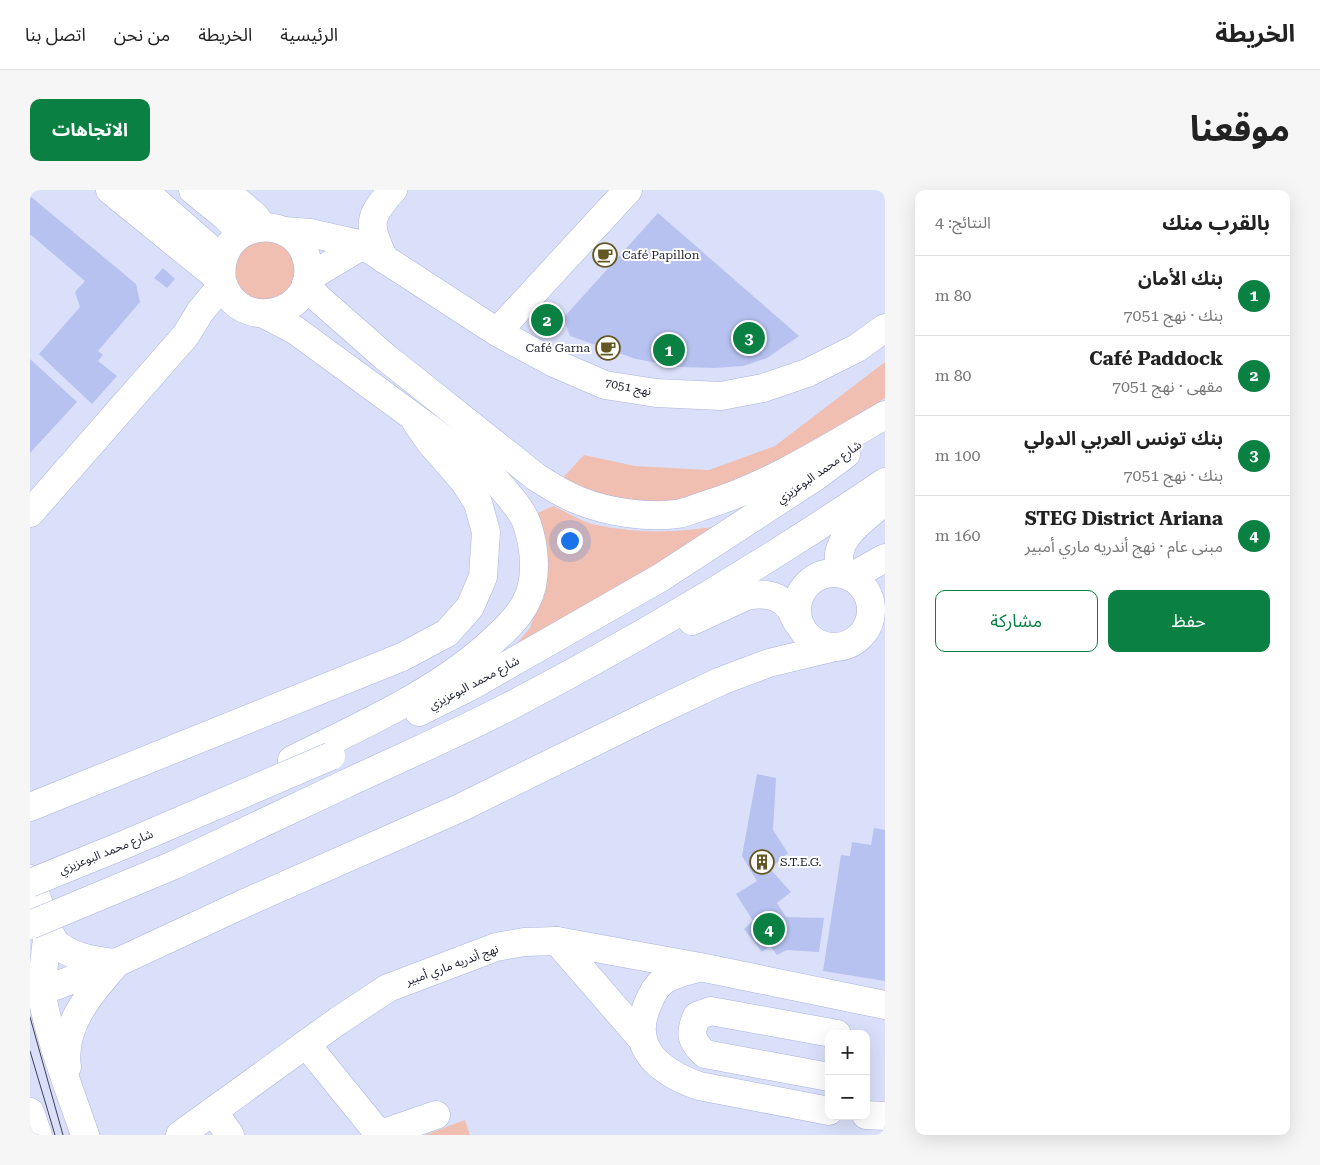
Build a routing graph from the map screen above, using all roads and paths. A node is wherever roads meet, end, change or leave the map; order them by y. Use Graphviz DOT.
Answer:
graph roads {
  1 [pos="110,190"];
  2 [pos="143,190"];
  3 [pos="193,190"];
  4 [pos="224,190"];
  5 [pos="393,190"];
  6 [pos="628,190"];
  7 [pos="263,230"];
  8 [pos="373,252"];
  9 [pos="222,275"];
  10 [pos="307,281"];
  11 [pos="255,312"];
  12 [pos="885,328"];
  13 [pos="189,331"];
  14 [pos="497,332"];
  15 [pos="885,415"];
  16 [pos="413,417"];
  17 [pos="885,424"];
  18 [pos="885,482"];
  19 [pos="885,501"];
  20 [pos="885,508"];
  21 [pos="30,513"];
  22 [pos="885,524"];
  23 [pos="885,558"];
  24 [pos="885,570"];
  25 [pos="846,575"];
  26 [pos="869,599"];
  27 [pos="799,624"];
  28 [pos="831,648"];
  29 [pos="769,663"];
  30 [pos="507,708"];
  31 [pos="325,752"];
  32 [pos="30,807"];
  33 [pos="30,879"];
  34 [pos="30,883"];
  35 [pos="39,927"];
  36 [pos="557,941"];
  37 [pos="116,963"];
  38 [pos="700,968"];
  39 [pos="36,992"];
  40 [pos="872,1003"];
  41 [pos="855,1030"];
  42 [pos="825,1032"];
  43 [pos="641,1038"];
  44 [pos="306,1044"];
  45 [pos="825,1076"];
  46 [pos="69,1088"];
  47 [pos="213,1111"];
  48 [pos="825,1111"];
  49 [pos="30,1112"];
  50 [pos="436,1115"];
  51 [pos="870,1115"];
  52 [pos="885,1116"];
  53 [pos="38,1135"];
  54 [pos="85,1135"];
  55 [pos="180,1135"];
  56 [pos="230,1135"];
  1 -- 9 [label="main road"];
  2 -- 9 [label="main road"];
  3 -- 7 [label="main road"];
  4 -- 7 [label="main road"];
  5 -- 8 [label="main road"];
  6 -- 14 [label="main road"];
  7 -- 8 [label="main road, نهج 7051"];
  7 -- 9 [label="main road"];
  7 -- 10 [label="main road"];
  8 -- 10 [label="main road"];
  8 -- 14 [label="main road, نهج 7051"];
  9 -- 11 [label="main road"];
  9 -- 13 [label="main road"];
  10 -- 11 [label="main road"];
  10 -- 15 [label="main road"];
  11 -- 13 [label="main road"];
  11 -- 16 [label="main road"];
  12 -- 14 [label="main road, نهج 7051"];
  13 -- 21 [label="main road"];
  16 -- 31 [label="main road"];
  16 -- 32 [label="main road"];
  17 -- 31 [label="main road, شارع محمد البوعزيزي"];
  18 -- 30 [label="main road"];
  19 -- 25 [label="main road"];
  20 -- 22 [label="main road"];
  23 -- 25 [label="main road"];
  24 -- 26 [label="main road"];
  25 -- 26 [label="main road"];
  25 -- 27 [label="main road"];
  26 -- 28 [label="main road"];
  27 -- 28 [label="main road"];
  27 -- 29 [label="main road"];
  27 -- 30 [label="main road"];
  28 -- 29 [label="main road"];
  29 -- 37 [label="main road"];
  30 -- 35 [label="main road, bridge"];
  31 -- 34 [label="main road, شارع محمد البوعزيزي, bridge"];
  33 -- 35 [label="main road"];
  35 -- 37 [label="main road"];
  35 -- 39 [label="main road"];
  36 -- 38 [label="main road, نهج أندريه ماري أمبير"];
  36 -- 43 [label="main road"];
  36 -- 44 [label="main road, نهج أندريه ماري أمبير"];
  37 -- 39 [label="main road"];
  37 -- 46 [label="main road"];
  38 -- 40 [label="main road, نهج أندريه ماري أمبير"];
  38 -- 43 [label="main road"];
  39 -- 46 [label="main road"];
  40 -- 41 [label="main road"];
  42 -- 45 [label="main road"];
  43 -- 48 [label="main road"];
  44 -- 47 [label="main road, نهج أندريه ماري أمبير"];
  44 -- 50 [label="main road"];
  46 -- 54 [label="main road"];
  47 -- 55 [label="main road, نهج أندريه ماري أمبير"];
  47 -- 56 [label="main road"];
  49 -- 53 [label="main road"];
  51 -- 52 [label="main road"];
}
